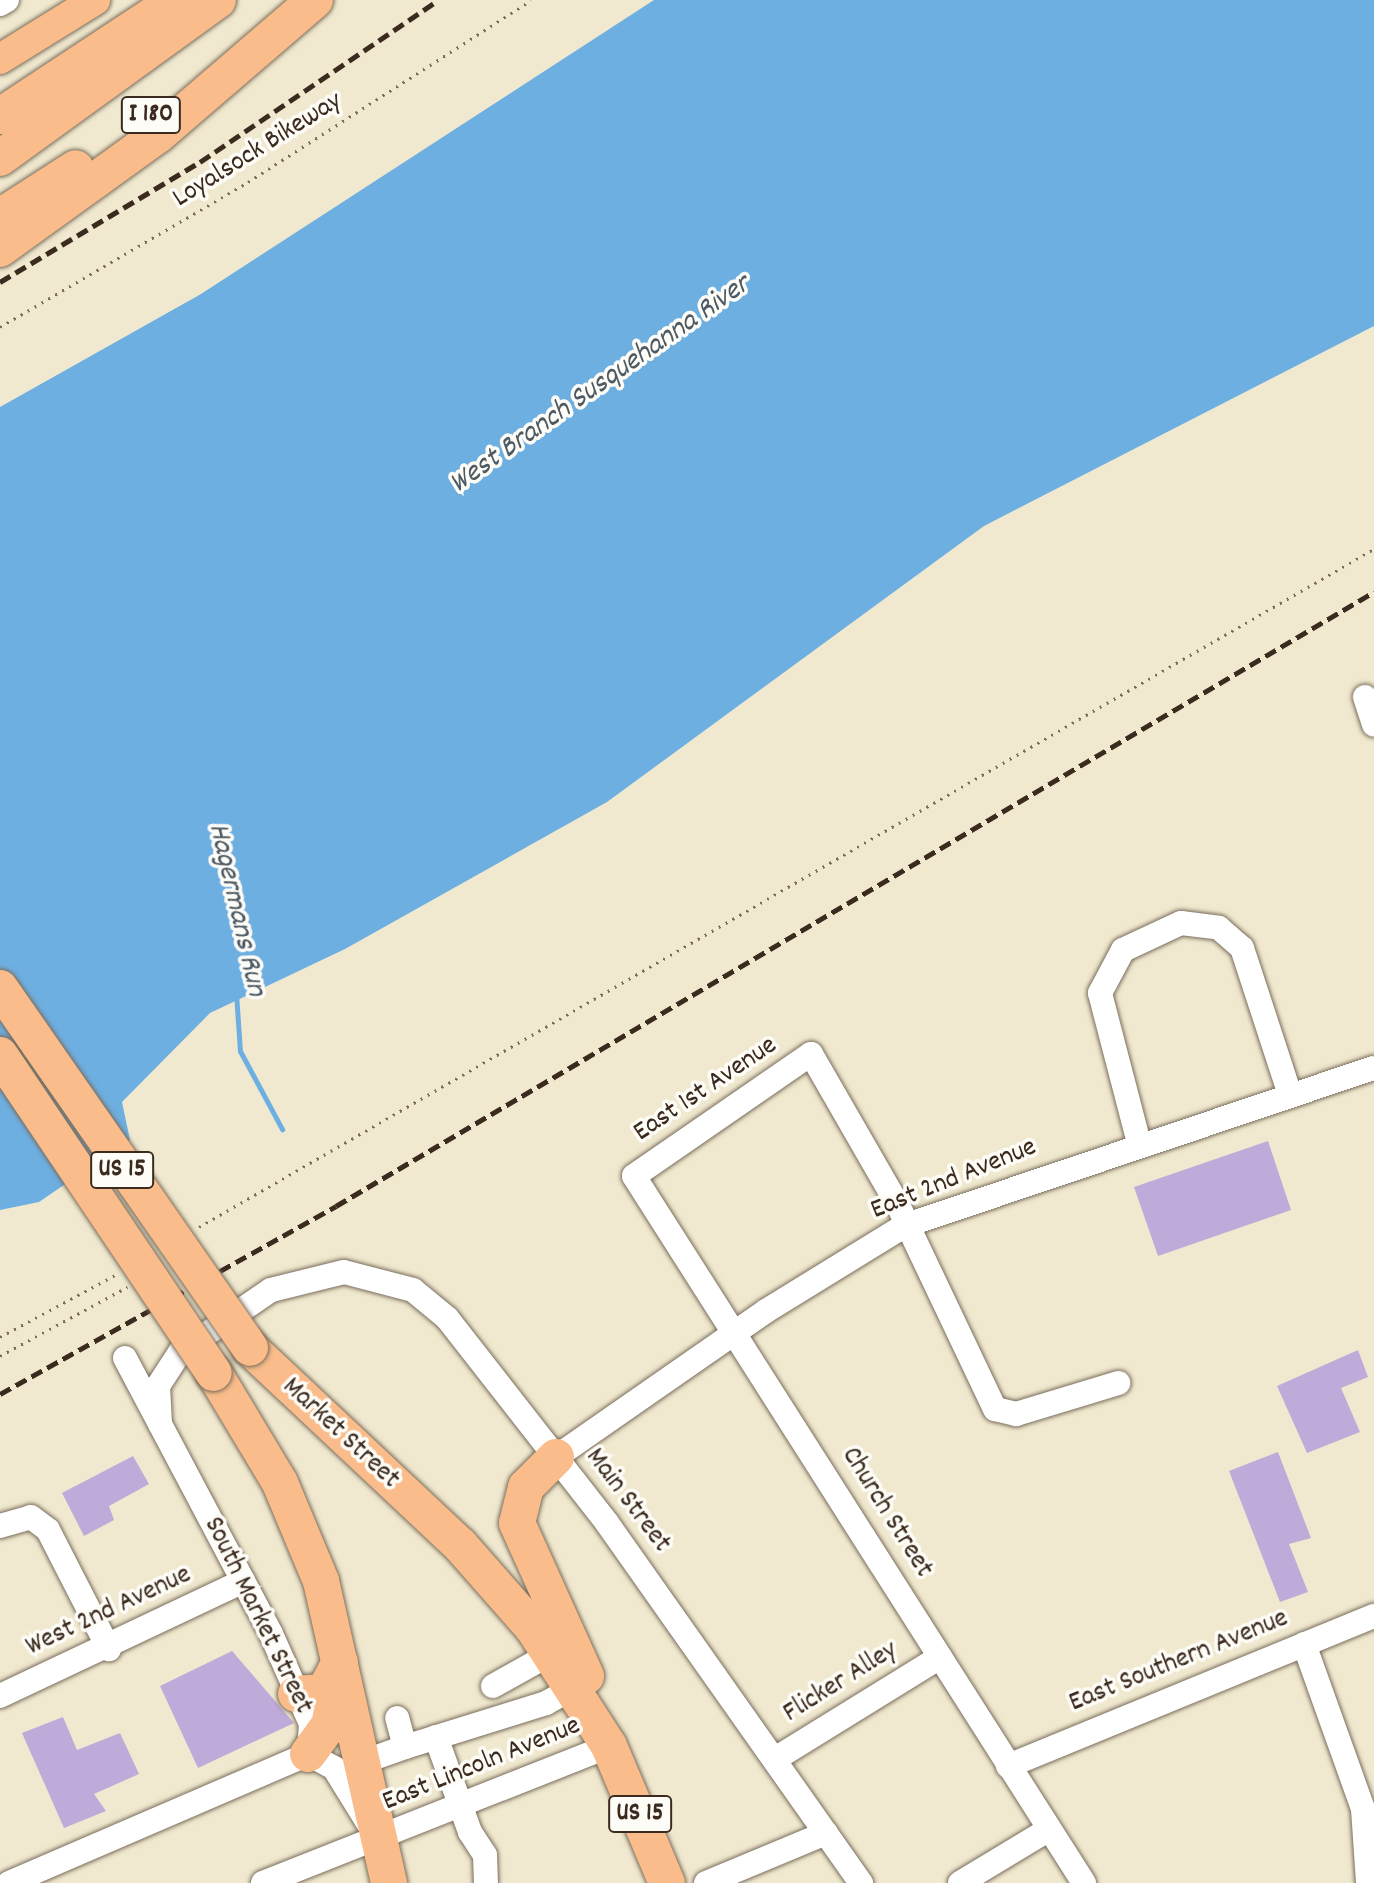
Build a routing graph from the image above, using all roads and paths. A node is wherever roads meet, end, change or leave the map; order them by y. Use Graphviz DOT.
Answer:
graph roads {
  1 [pos="7,0"];
  2 [pos="95,0"];
  3 [pos="176,0"];
  4 [pos="218,0"];
  5 [pos="294,0"];
  6 [pos="315,0"];
  7 [pos="531,0"];
  8 [pos="0,4"];
  9 [pos="8,52"];
  10 [pos="0,116"];
  11 [pos="0,158"];
  12 [pos="0,217"];
  13 [pos="0,249"];
  14 [pos="0,327"];
  15 [pos="1374,549"];
  16 [pos="1365,697"];
  17 [pos="1374,725"];
  18 [pos="0,988"];
  19 [pos="0,1055"];
  20 [pos="1374,1068"];
  21 [pos="1290,1095"];
  22 [pos="1139,1143"];
  23 [pos="634,1176"];
  24 [pos="904,1226"];
  25 [pos="185,1235"];
  26 [pos="122,1272"];
  27 [pos="128,1286"];
  28 [pos="271,1290"];
  29 [pos="735,1333"];
  30 [pos="0,1337"];
  31 [pos="0,1356"];
  32 [pos="125,1358"];
  33 [pos="1118,1383"];
  34 [pos="160,1424"];
  35 [pos="556,1457"];
  36 [pos="0,1526"];
  37 [pos="243,1581"];
  38 [pos="1374,1616"];
  39 [pos="1304,1644"];
  40 [pos="109,1649"];
  41 [pos="552,1653"];
  42 [pos="342,1657"];
  43 [pos="940,1657"];
  44 [pos="493,1686"];
  45 [pos="575,1687"];
  46 [pos="296,1694"];
  47 [pos="0,1696"];
  48 [pos="397,1718"];
  49 [pos="436,1737"];
  50 [pos="609,1746"];
  51 [pos="405,1747"];
  52 [pos="308,1754"];
  53 [pos="775,1759"];
  54 [pos="363,1762"];
  55 [pos="1008,1766"];
  56 [pos="460,1806"];
  57 [pos="1048,1830"];
  58 [pos="826,1833"];
  59 [pos="377,1839"];
  60 [pos="1371,1851"];
  61 [pos="9,1883"];
  62 [pos="263,1883"];
  63 [pos="389,1883"];
  64 [pos="486,1883"];
  65 [pos="667,1883"];
  66 [pos="706,1883"];
  67 [pos="861,1883"];
  68 [pos="960,1883"];
  69 [pos="1084,1883"];
  70 [pos="1368,1883"];
  1 -- 8 [label="street"];
  2 -- 9 [label="main road"];
  3 -- 10 [label="highway"];
  4 -- 11 [label="highway, I 180"];
  5 -- 12 [label="highway, I 180"];
  6 -- 13 [label="highway"];
  7 -- 14 [label="path, Loyalsock Bikeway"];
  15 -- 25 [label="path"];
  16 -- 17 [label="street"];
  18 -- 41 [label="highway, Market Street / US 15, bridge"];
  19 -- 42 [label="highway, Market Street / US 15, bridge"];
  20 -- 21 [label="street, East 2nd Avenue"];
  21 -- 22 [label="street, East 2nd Avenue"];
  21 -- 22 [label="street"];
  22 -- 24 [label="street, East 2nd Avenue"];
  23 -- 24 [label="street, East 1st Avenue"];
  23 -- 29 [label="street, Church Street"];
  24 -- 29 [label="street, East 2nd Avenue"];
  24 -- 33 [label="street"];
  26 -- 30 [label="path"];
  27 -- 31 [label="path"];
  28 -- 34 [label="street, South Market Street"];
  28 -- 35 [label="street, Main Street"];
  29 -- 35 [label="street, East 2nd Avenue"];
  29 -- 43 [label="street, Church Street"];
  32 -- 34 [label="street, South Market Street"];
  34 -- 37 [label="street, South Market Street"];
  35 -- 50 [label="highway"];
  35 -- 53 [label="street, Main Street"];
  36 -- 40 [label="street"];
  37 -- 40 [label="street, West 2nd Avenue"];
  37 -- 46 [label="street, South Market Street"];
  38 -- 39 [label="street, East Southern Avenue"];
  39 -- 55 [label="street, East Southern Avenue"];
  39 -- 60 [label="street"];
  40 -- 47 [label="street, West 2nd Avenue"];
  41 -- 44 [label="street"];
  41 -- 45 [label="highway, Market Street / US 15"];
  42 -- 46 [label="highway"];
  42 -- 52 [label="highway"];
  42 -- 54 [label="highway, Market Street / US 15"];
  43 -- 53 [label="street, Flicker Alley"];
  43 -- 55 [label="street, Church Street"];
  45 -- 49 [label="street"];
  45 -- 50 [label="highway, Market Street / US 15"];
  46 -- 52 [label="street, South Market Street"];
  48 -- 51 [label="street"];
  49 -- 51 [label="street"];
  49 -- 56 [label="street"];
  50 -- 56 [label="street, East Lincoln Avenue"];
  50 -- 65 [label="highway, Market Street / US 15"];
  51 -- 54 [label="street"];
  52 -- 59 [label="street, South Market Street"];
  52 -- 61 [label="street"];
  53 -- 58 [label="street, Main Street"];
  54 -- 59 [label="highway, Market Street / US 15"];
  55 -- 57 [label="street, Church Street"];
  56 -- 59 [label="street, East Lincoln Avenue"];
  56 -- 64 [label="street"];
  57 -- 68 [label="street"];
  57 -- 69 [label="street, Church Street"];
  58 -- 66 [label="street"];
  58 -- 67 [label="street, Main Street"];
  59 -- 62 [label="street, East Lincoln Avenue"];
  59 -- 63 [label="highway, South Market Street / US 15"];
  60 -- 70 [label="street"];
}
